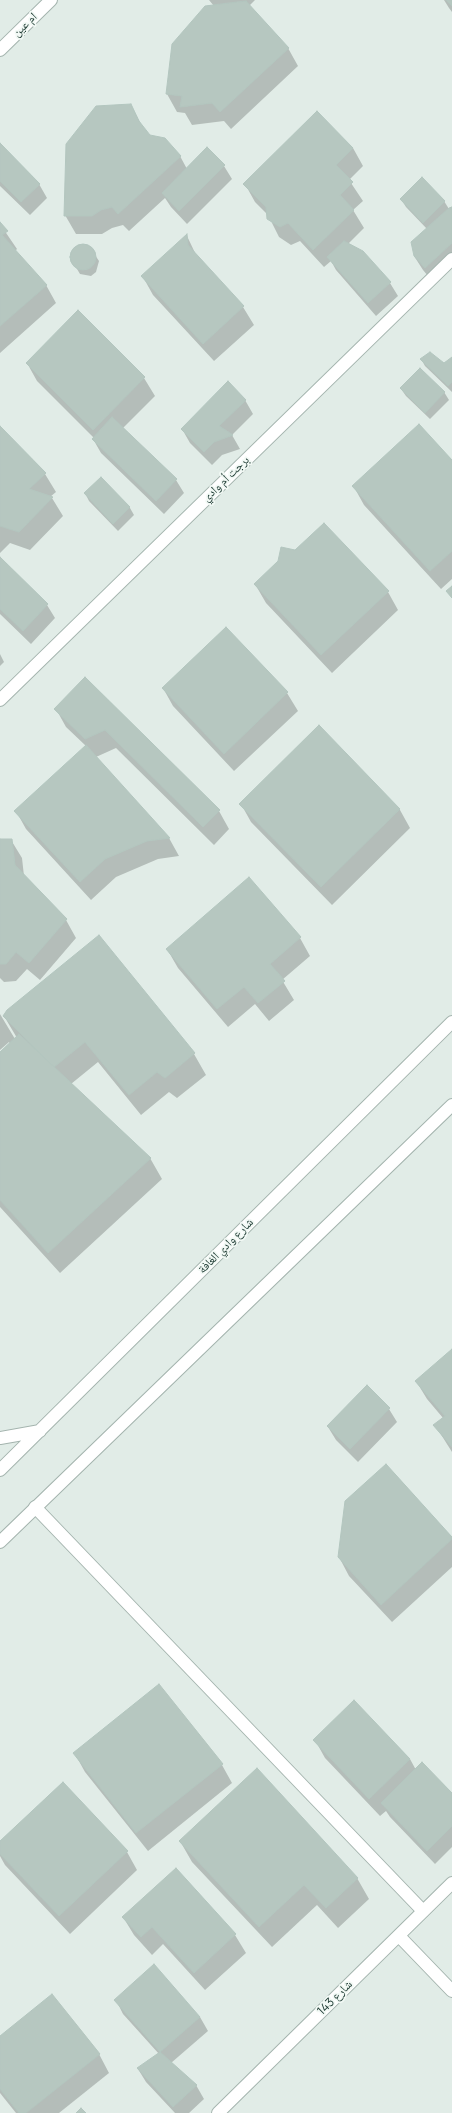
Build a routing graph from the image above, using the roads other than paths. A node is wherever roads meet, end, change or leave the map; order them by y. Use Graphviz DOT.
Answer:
graph roads {
  1 [pos="51,0"];
  2 [pos="0,50"];
  3 [pos="452,259"];
  4 [pos="0,700"];
  5 [pos="452,1022"];
  6 [pos="451,1108"];
  7 [pos="40,1431"];
  8 [pos="0,1438"];
  9 [pos="0,1470"];
  10 [pos="35,1507"];
  11 [pos="0,1542"];
  12 [pos="452,1883"];
  13 [pos="423,1912"];
  14 [pos="399,1936"];
  15 [pos="452,1990"];
  16 [pos="218,2113"];
  1 -- 2 [label="street, ام عين"];
  3 -- 4 [label="street, برجت أم وادي"];
  5 -- 7 [label="street, شارع وادي الغافة"];
  6 -- 10 [label="street"];
  7 -- 8 [label="street"];
  7 -- 9 [label="street, شارع وادي الغافة"];
  10 -- 11 [label="street"];
  10 -- 13 [label="street"];
  12 -- 13 [label="street, شارع 143"];
  13 -- 14 [label="street, شارع 143"];
  14 -- 15 [label="street"];
  14 -- 16 [label="street, شارع 143"];
}
